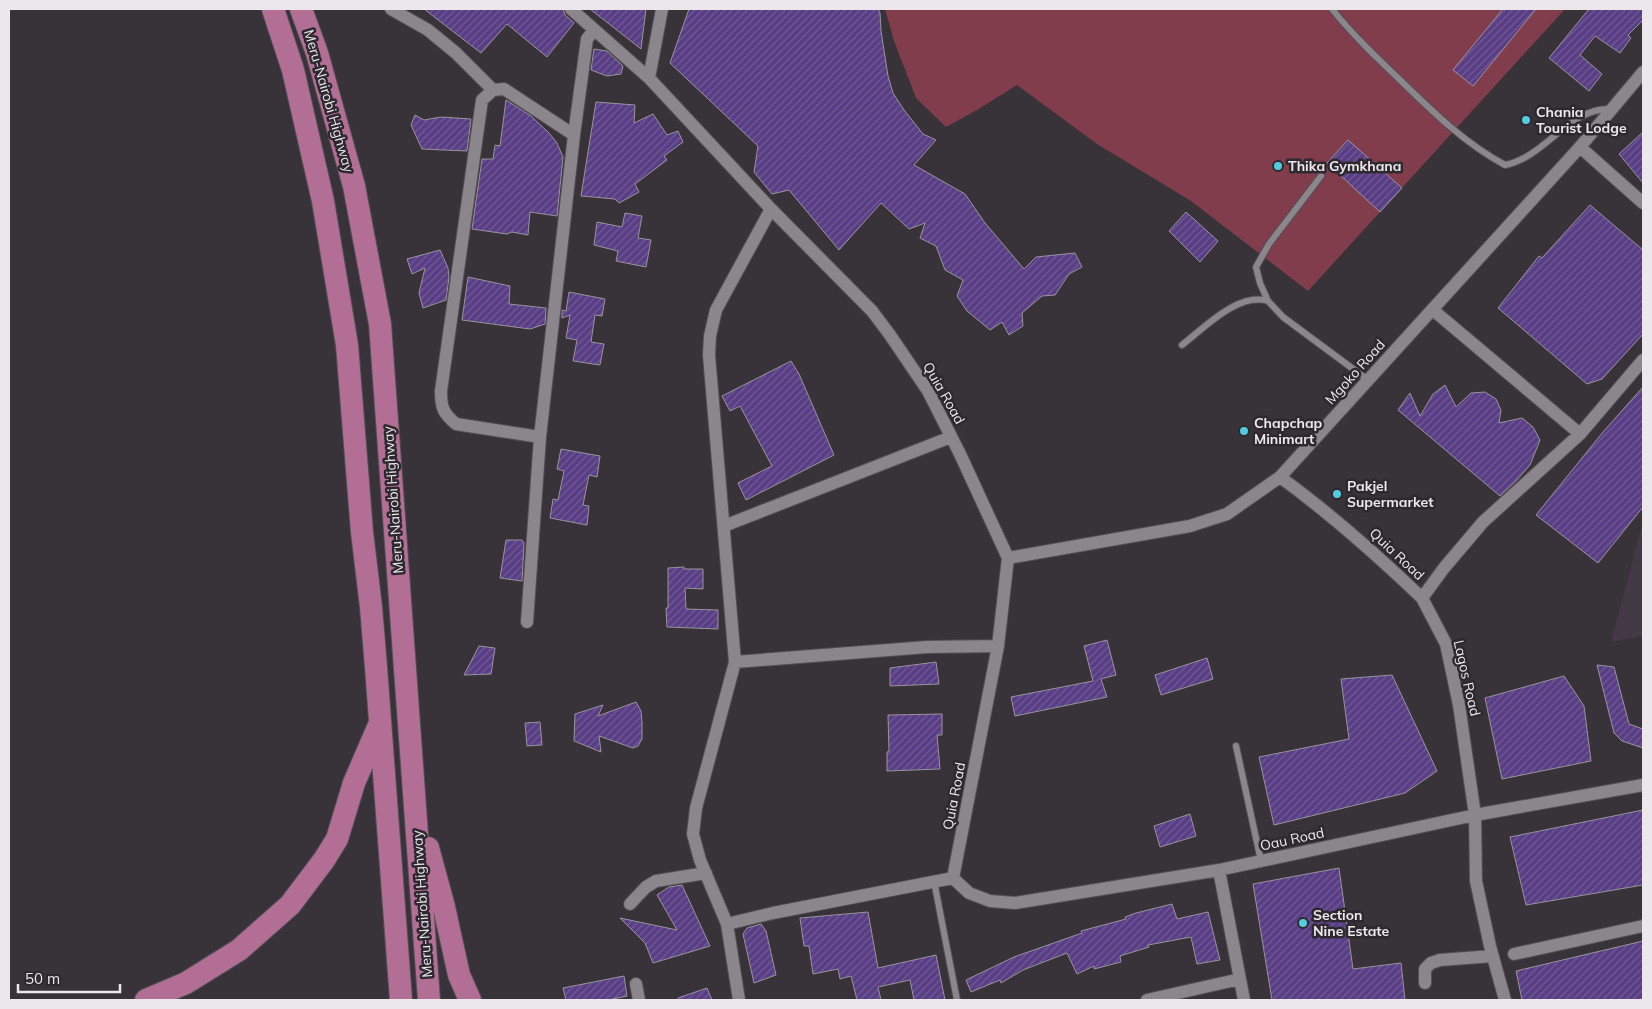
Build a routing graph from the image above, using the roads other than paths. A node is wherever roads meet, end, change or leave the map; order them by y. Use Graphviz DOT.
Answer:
graph roads {
  1 [pos="273,9"];
  2 [pos="301,9"];
  3 [pos="391,9"];
  4 [pos="571,9"];
  5 [pos="662,9"];
  6 [pos="1332,9"];
  7 [pos="594,30"];
  8 [pos="1643,72"];
  9 [pos="649,78"];
  10 [pos="493,90"];
  11 [pos="1612,110"];
  12 [pos="574,136"];
  13 [pos="1580,147"];
  14 [pos="1321,176"];
  15 [pos="1643,203"];
  16 [pos="771,209"];
  17 [pos="1268,301"];
  18 [pos="1433,310"];
  19 [pos="1182,345"];
  20 [pos="1643,360"];
  21 [pos="1368,380"];
  22 [pos="1580,434"];
  23 [pos="540,437"];
  24 [pos="951,437"];
  25 [pos="1280,477"];
  26 [pos="724,526"];
  27 [pos="1008,558"];
  28 [pos="1422,598"];
  29 [pos="527,622"];
  30 [pos="998,646"];
  31 [pos="735,662"];
  32 [pos="380,723"];
  33 [pos="1236,746"];
  34 [pos="1643,785"];
  35 [pos="415,799"];
  36 [pos="1475,816"];
  37 [pos="1261,861"];
  38 [pos="1219,870"];
  39 [pos="706,873"];
  40 [pos="953,878"];
  41 [pos="934,881"];
  42 [pos="630,904"];
  43 [pos="727,924"];
  44 [pos="1643,926"];
  45 [pos="1514,954"];
  46 [pos="1493,956"];
  47 [pos="1240,979"];
  48 [pos="1425,983"];
  49 [pos="636,984"];
  50 [pos="146,1000"];
  51 [pos="401,1000"];
  52 [pos="429,1000"];
  53 [pos="470,1000"];
  54 [pos="639,1000"];
  55 [pos="739,1000"];
  56 [pos="957,1000"];
  57 [pos="1147,1000"];
  58 [pos="1244,1000"];
  59 [pos="1505,1000"];
  1 -- 32 [label="highway, Meru-Nairobi Highway"];
  2 -- 35 [label="highway, Meru-Nairobi Highway"];
  3 -- 10 [label="street"];
  4 -- 7 [label="street, Quia Road"];
  5 -- 9 [label="street"];
  6 -- 11 [label="lane"];
  7 -- 9 [label="street, Quia Road"];
  7 -- 12 [label="street"];
  8 -- 11 [label="street, Mgoko Road"];
  9 -- 16 [label="street, Quia Road"];
  10 -- 12 [label="street"];
  10 -- 23 [label="street"];
  11 -- 13 [label="street, Mgoko Road"];
  12 -- 23 [label="street"];
  13 -- 15 [label="street"];
  13 -- 18 [label="street, Mgoko Road"];
  14 -- 17 [label="lane"];
  16 -- 24 [label="street, Quia Road"];
  16 -- 26 [label="street"];
  17 -- 19 [label="lane"];
  17 -- 21 [label="lane"];
  18 -- 21 [label="street, Mgoko Road"];
  18 -- 22 [label="street"];
  20 -- 22 [label="street"];
  21 -- 25 [label="street, Mgoko Road"];
  22 -- 28 [label="street"];
  23 -- 29 [label="street"];
  24 -- 26 [label="street"];
  24 -- 27 [label="street, Quia Road"];
  25 -- 27 [label="street, Mgoko Road"];
  25 -- 28 [label="street, Quia Road"];
  26 -- 31 [label="street"];
  27 -- 30 [label="street, Quia Road"];
  28 -- 36 [label="street, Lagos Road"];
  30 -- 31 [label="street"];
  30 -- 40 [label="street, Quia Road"];
  31 -- 39 [label="street"];
  32 -- 50 [label="highway"];
  32 -- 51 [label="highway, Meru-Nairobi Highway"];
  33 -- 37 [label="lane"];
  34 -- 36 [label="street, Oau Road"];
  35 -- 52 [label="highway, Meru-Nairobi Highway"];
  35 -- 53 [label="highway"];
  36 -- 37 [label="street, Oau Road"];
  36 -- 46 [label="street, Lagos Road"];
  37 -- 38 [label="street, Oau Road"];
  38 -- 40 [label="street, Oau Road"];
  38 -- 47 [label="street"];
  39 -- 42 [label="street"];
  39 -- 43 [label="street"];
  40 -- 41 [label="street"];
  41 -- 43 [label="street"];
  41 -- 56 [label="lane"];
  43 -- 55 [label="street"];
  44 -- 45 [label="street"];
  46 -- 48 [label="street"];
  46 -- 59 [label="street, Lagos Road"];
  47 -- 57 [label="street"];
  47 -- 58 [label="street"];
  49 -- 54 [label="street"];
}
